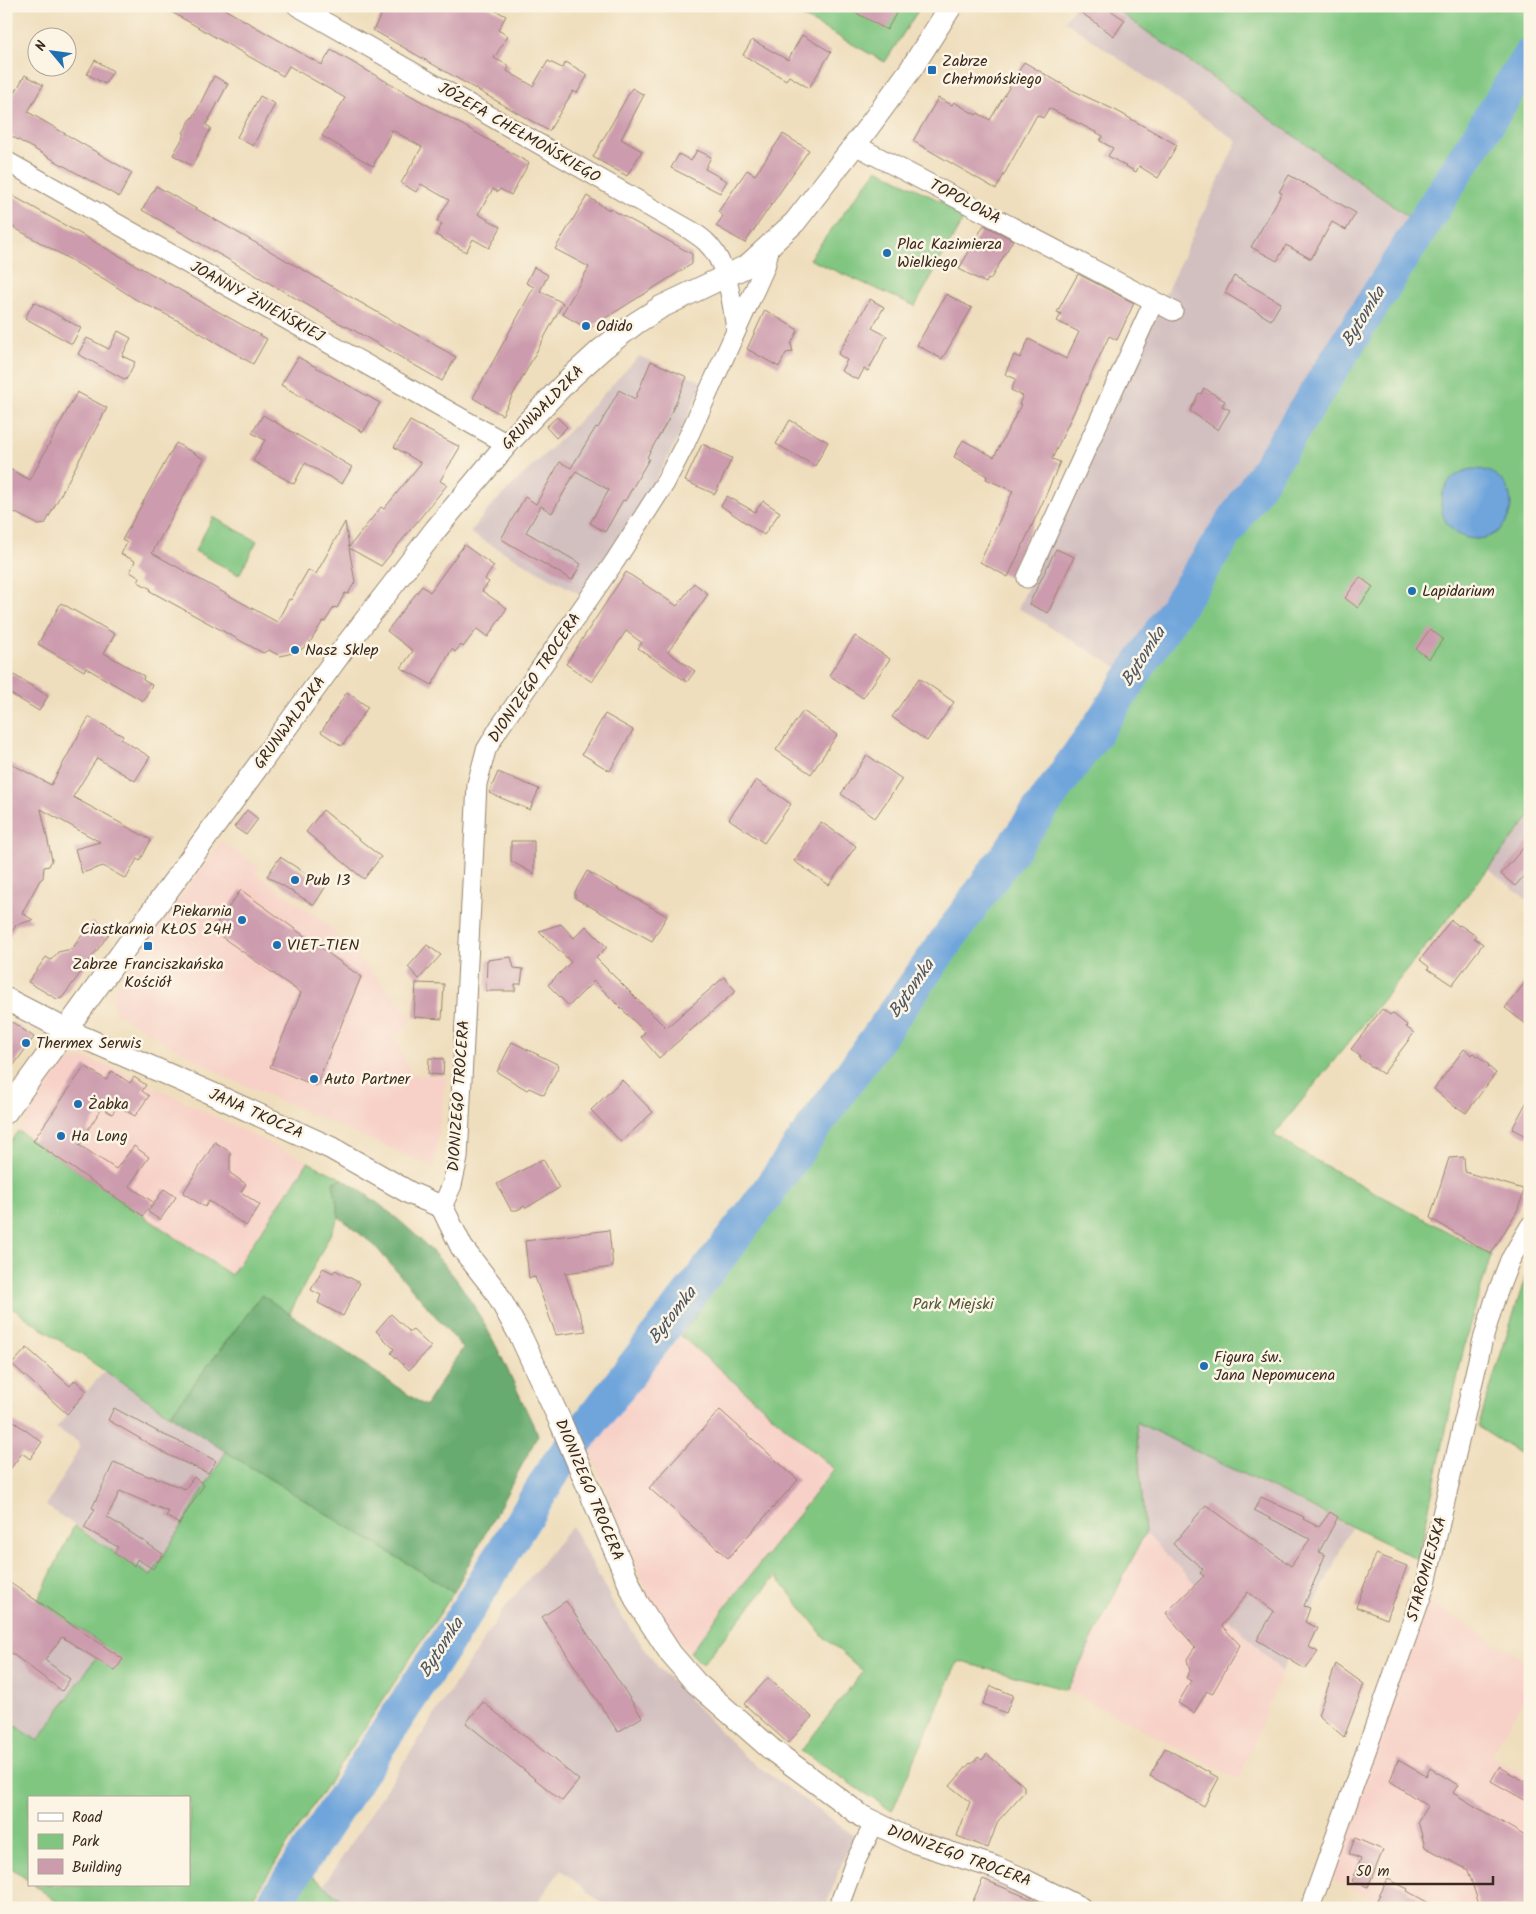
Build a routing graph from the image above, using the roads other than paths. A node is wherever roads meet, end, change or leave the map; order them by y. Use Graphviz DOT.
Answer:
graph roads {
  1 [pos="297,6"];
  2 [pos="951,6"];
  3 [pos="855,145"];
  4 [pos="6,161"];
  5 [pos="770,246"];
  6 [pos="725,277"];
  7 [pos="1154,301"];
  8 [pos="1173,311"];
  9 [pos="736,330"];
  10 [pos="507,444"];
  11 [pos="1027,578"];
  12 [pos="6,999"];
  13 [pos="66,1030"];
  14 [pos="6,1112"];
  15 [pos="442,1208"];
  16 [pos="1530,1226"];
  17 [pos="874,1824"];
  18 [pos="838,1908"];
  19 [pos="1080,1908"];
  20 [pos="1310,1908"];
  1 -- 6 [label="street, JÓZEFA CHEŁMOŃSKIEGO"];
  2 -- 3 [label="street, GRUNWALDZKA"];
  3 -- 5 [label="street, GRUNWALDZKA"];
  3 -- 7 [label="street, TOPOLOWA"];
  4 -- 10 [label="street, JOANNY ŻNIEŃSKIEJ"];
  5 -- 6 [label="street, GRUNWALDZKA"];
  5 -- 9 [label="street, DIONIZEGO TROCERA"];
  6 -- 9 [label="street"];
  6 -- 10 [label="street, GRUNWALDZKA"];
  7 -- 8 [label="street, TOPOLOWA"];
  7 -- 11 [label="street"];
  9 -- 15 [label="street, DIONIZEGO TROCERA"];
  10 -- 13 [label="street, GRUNWALDZKA"];
  12 -- 13 [label="street, JANA TKOCZA"];
  13 -- 14 [label="street, GRUNWALDZKA"];
  13 -- 15 [label="street, JANA TKOCZA"];
  15 -- 17 [label="street, DIONIZEGO TROCERA"];
  16 -- 20 [label="street, STAROMIEJSKA"];
  17 -- 18 [label="street"];
  17 -- 19 [label="street, DIONIZEGO TROCERA"];
}
